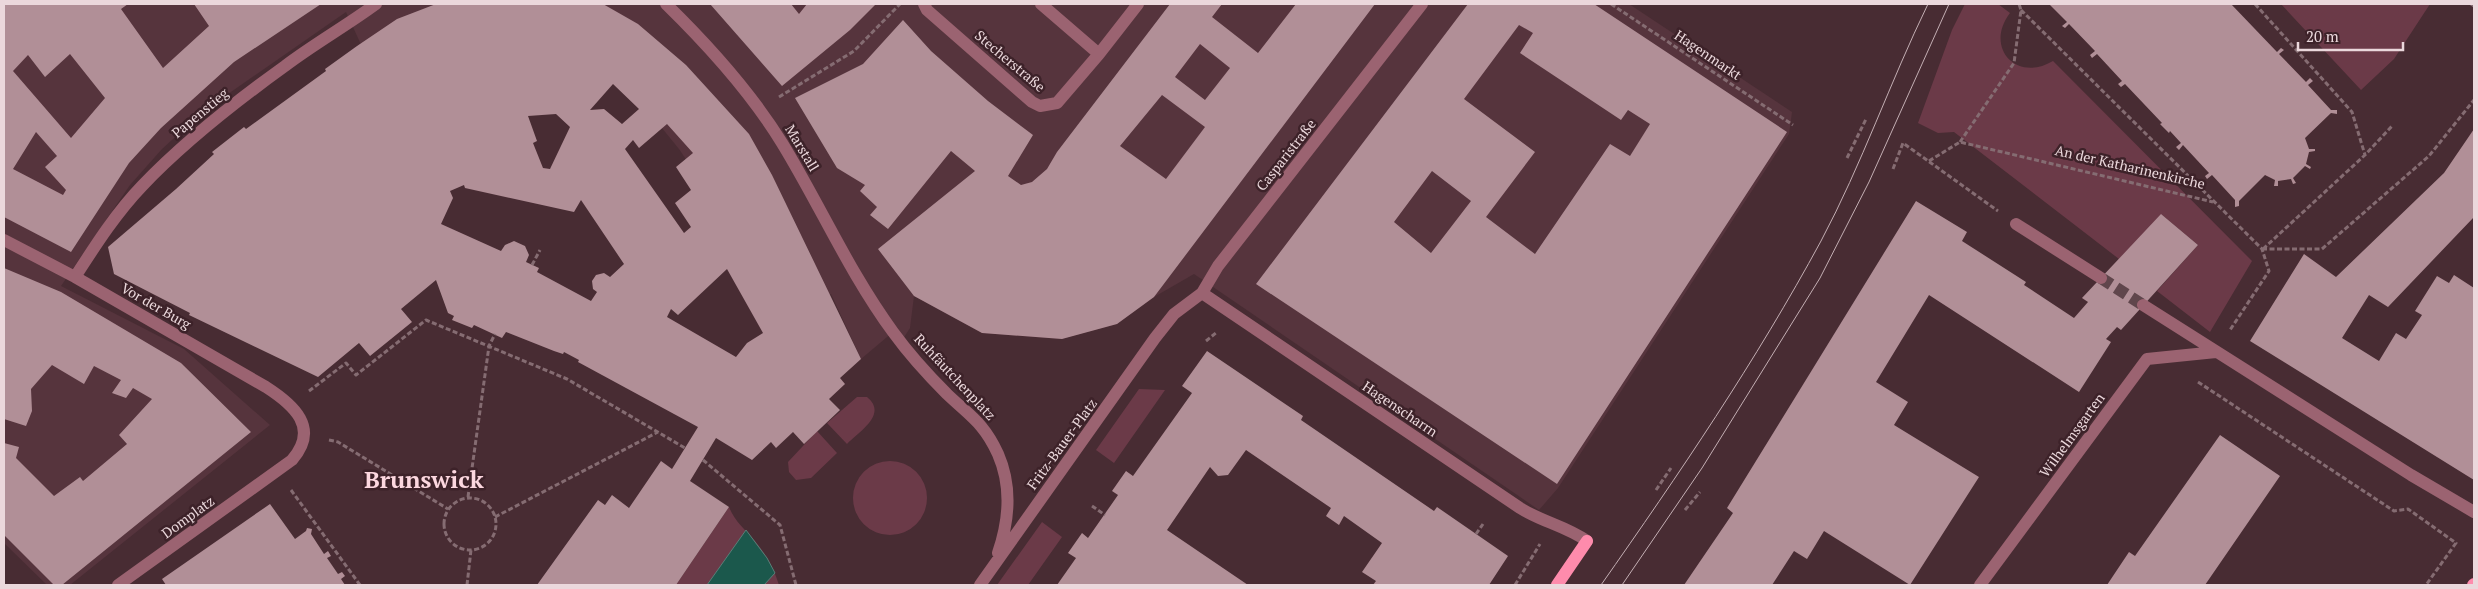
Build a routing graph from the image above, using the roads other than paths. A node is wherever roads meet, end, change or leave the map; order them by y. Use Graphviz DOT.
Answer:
graph roads {
  1 [pos="376,4"];
  2 [pos="666,4"];
  3 [pos="924,4"];
  4 [pos="1041,4"];
  5 [pos="1138,4"];
  6 [pos="1422,4"];
  7 [pos="1099,54"];
  8 [pos="2016,224"];
  9 [pos="4,240"];
  10 [pos="75,278"];
  11 [pos="2100,278"];
  12 [pos="1202,293"];
  13 [pos="2143,305"];
  14 [pos="1169,320"];
  15 [pos="889,326"];
  16 [pos="2216,352"];
  17 [pos="290,404"];
  18 [pos="2474,512"];
  19 [pos="1587,541"];
  20 [pos="992,567"];
  21 [pos="118,585"];
  22 [pos="980,585"];
  23 [pos="1558,585"];
  24 [pos="1980,585"];
  1 -- 10 [label="street, Papenstieg"];
  2 -- 15 [label="street, Marstall"];
  3 -- 7 [label="street, Stecherstraße"];
  4 -- 7 [label="street"];
  5 -- 7 [label="street, Stecherstraße"];
  6 -- 12 [label="street, Casparistraße"];
  8 -- 11 [label="street"];
  9 -- 10 [label="street, Vor der Burg"];
  10 -- 17 [label="street, Vor der Burg"];
  12 -- 14 [label="street, Casparistraße"];
  12 -- 19 [label="street, Hagenscharrn"];
  13 -- 16 [label="street"];
  14 -- 20 [label="street, Fritz-Bauer-Platz"];
  15 -- 20 [label="street, Ruhfäutchenplatz"];
  16 -- 18 [label="street"];
  16 -- 24 [label="street, Wilhelmsgarten"];
  17 -- 21 [label="street, Domplatz"];
  19 -- 23 [label="main road"];
  20 -- 22 [label="street, Fritz-Bauer-Platz"];
}
